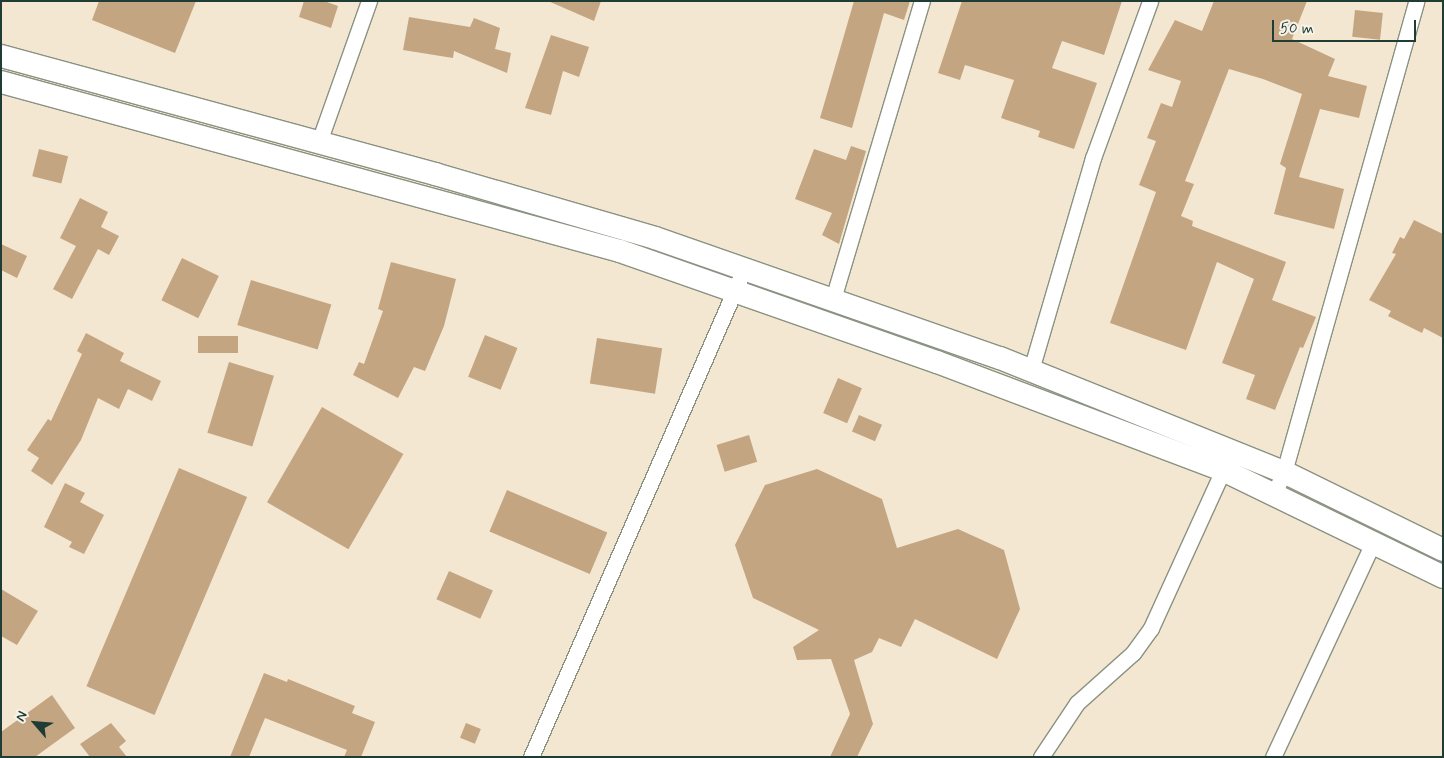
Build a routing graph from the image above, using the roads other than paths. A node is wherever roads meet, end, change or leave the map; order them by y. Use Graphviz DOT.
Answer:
graph roads {
  1 [pos="369,1"];
  2 [pos="922,1"];
  3 [pos="1150,1"];
  4 [pos="1416,1"];
  5 [pos="1,56"];
  6 [pos="1,82"];
  7 [pos="319,142"];
  8 [pos="744,269"];
  9 [pos="736,292"];
  10 [pos="833,300"];
  11 [pos="1031,370"];
  12 [pos="1223,470"];
  13 [pos="1284,472"];
  14 [pos="1274,494"];
  15 [pos="1373,544"];
  16 [pos="1443,550"];
  17 [pos="1443,577"];
  18 [pos="531,757"];
  19 [pos="1041,757"];
  20 [pos="1273,757"];
  1 -- 7 [label="street"];
  2 -- 10 [label="street"];
  3 -- 11 [label="street"];
  4 -- 13 [label="street"];
  5 -- 7 [label="main road"];
  6 -- 9 [label="main road"];
  7 -- 8 [label="main road"];
  8 -- 9 [label="street"];
  8 -- 10 [label="main road"];
  9 -- 12 [label="main road"];
  9 -- 18 [label="street"];
  10 -- 11 [label="main road"];
  11 -- 13 [label="main road"];
  12 -- 14 [label="main road"];
  12 -- 19 [label="street"];
  13 -- 14 [label="street"];
  13 -- 16 [label="main road"];
  14 -- 15 [label="main road"];
  15 -- 17 [label="main road"];
  15 -- 20 [label="street"];
}
